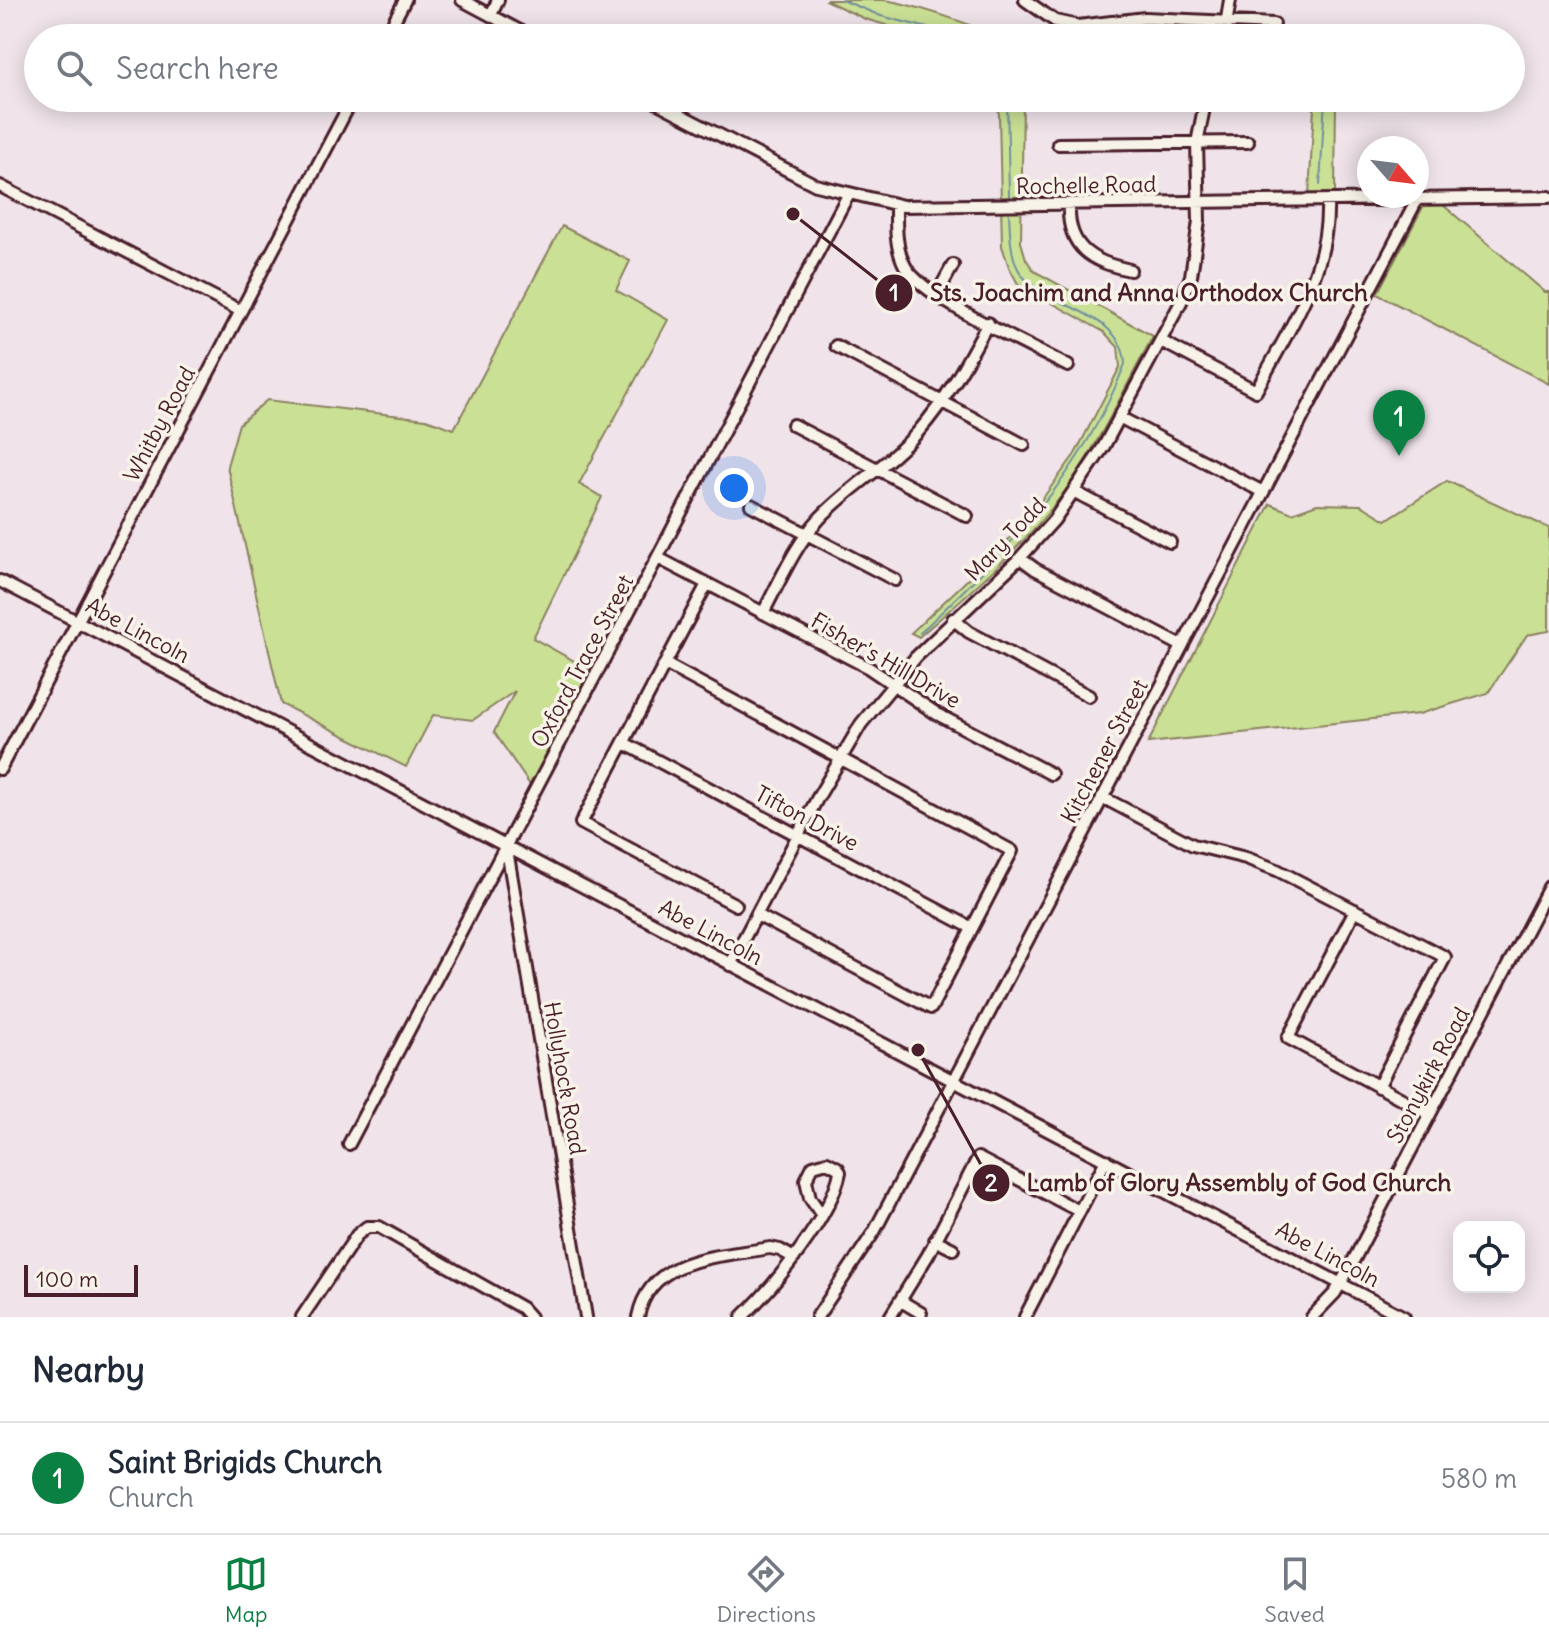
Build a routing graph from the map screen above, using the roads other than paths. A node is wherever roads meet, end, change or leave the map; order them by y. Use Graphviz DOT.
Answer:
graph roads {
  1 [pos="405,0"];
  2 [pos="462,0"];
  3 [pos="498,0"];
  4 [pos="1025,0"];
  5 [pos="1230,0"];
  6 [pos="491,15"];
  7 [pos="1227,20"];
  8 [pos="392,24"];
  9 [pos="507,24"];
  10 [pos="1069,24"];
  11 [pos="1095,24"];
  12 [pos="1226,24"];
  13 [pos="1274,24"];
  14 [pos="346,112"];
  15 [pos="675,112"];
  16 [pos="1203,112"];
  17 [pos="1248,142"];
  18 [pos="1197,143"];
  19 [pos="1058,144"];
  20 [pos="0,186"];
  21 [pos="848,195"];
  22 [pos="1549,197"];
  23 [pos="1429,200"];
  24 [pos="1327,201"];
  25 [pos="1357,201"];
  26 [pos="1198,204"];
  27 [pos="896,205"];
  28 [pos="1069,205"];
  29 [pos="1413,208"];
  30 [pos="953,265"];
  31 [pos="1130,270"];
  32 [pos="936,296"];
  33 [pos="241,311"];
  34 [pos="988,323"];
  35 [pos="1161,341"];
  36 [pos="836,346"];
  37 [pos="1068,366"];
  38 [pos="943,402"];
  39 [pos="1119,417"];
  40 [pos="793,425"];
  41 [pos="1024,445"];
  42 [pos="880,469"];
  43 [pos="1075,492"];
  44 [pos="1263,492"];
  45 [pos="751,505"];
  46 [pos="967,516"];
  47 [pos="807,535"];
  48 [pos="1170,542"];
  49 [pos="658,558"];
  50 [pos="1020,558"];
  51 [pos="895,580"];
  52 [pos="0,581"];
  53 [pos="707,584"];
  54 [pos="763,613"];
  55 [pos="953,619"];
  56 [pos="78,622"];
  57 [pos="1182,646"];
  58 [pos="665,664"];
  59 [pos="892,685"];
  60 [pos="1089,696"];
  61 [pos="624,743"];
  62 [pos="840,758"];
  63 [pos="0,769"];
  64 [pos="1051,774"];
  65 [pos="1102,797"];
  66 [pos="798,836"];
  67 [pos="507,846"];
  68 [pos="1549,887"];
  69 [pos="736,905"];
  70 [pos="1355,910"];
  71 [pos="757,915"];
  72 [pos="972,928"];
  73 [pos="730,965"];
  74 [pos="953,1080"];
  75 [pos="1378,1087"];
  76 [pos="1430,1114"];
  77 [pos="349,1144"];
  78 [pos="1106,1160"];
  79 [pos="1079,1211"];
  80 [pos="821,1214"];
  81 [pos="935,1240"];
  82 [pos="953,1249"];
  83 [pos="794,1258"];
  84 [pos="1341,1284"];
  85 [pos="901,1301"];
  86 [pos="921,1313"];
  87 [pos="302,1317"];
  88 [pos="530,1317"];
  89 [pos="586,1317"];
  90 [pos="638,1317"];
  91 [pos="742,1317"];
  92 [pos="817,1317"];
  93 [pos="890,1317"];
  94 [pos="1025,1317"];
  95 [pos="1312,1317"];
  96 [pos="1404,1317"];
  1 -- 8 [label="street"];
  2 -- 6 [label="street"];
  3 -- 6 [label="street"];
  4 -- 10 [label="street"];
  5 -- 7 [label="street"];
  6 -- 9 [label="street"];
  7 -- 11 [label="street"];
  7 -- 12 [label="street"];
  7 -- 13 [label="street"];
  14 -- 33 [label="street, Whitby Road"];
  15 -- 21 [label="street, Rochelle Road"];
  16 -- 18 [label="street, Mary Todd"];
  17 -- 18 [label="street"];
  18 -- 19 [label="street"];
  18 -- 26 [label="street, Mary Todd"];
  20 -- 33 [label="street"];
  21 -- 27 [label="street, Rochelle Road"];
  21 -- 49 [label="street, Oxford Trace Street"];
  22 -- 23 [label="street, Rochelle Road"];
  24 -- 25 [label="street, Rochelle Road"];
  24 -- 26 [label="street, Rochelle Road"];
  24 -- 35 [label="street"];
  26 -- 28 [label="street, Rochelle Road"];
  26 -- 35 [label="street, Mary Todd"];
  27 -- 28 [label="street, Rochelle Road"];
  27 -- 32 [label="street"];
  28 -- 31 [label="street"];
  29 -- 44 [label="street, Kitchener Street"];
  30 -- 32 [label="street"];
  32 -- 34 [label="street"];
  33 -- 56 [label="street, Whitby Road"];
  34 -- 37 [label="street"];
  34 -- 38 [label="street"];
  35 -- 39 [label="street, Mary Todd"];
  36 -- 38 [label="street"];
  38 -- 41 [label="street"];
  38 -- 42 [label="street"];
  39 -- 43 [label="street, Mary Todd"];
  39 -- 44 [label="street"];
  40 -- 42 [label="street"];
  42 -- 46 [label="street"];
  42 -- 47 [label="street"];
  43 -- 48 [label="street"];
  43 -- 50 [label="street, Mary Todd"];
  44 -- 57 [label="street, Kitchener Street"];
  45 -- 47 [label="street"];
  47 -- 51 [label="street"];
  47 -- 54 [label="street"];
  49 -- 53 [label="street, Fisher's Hill Drive"];
  49 -- 67 [label="street, Oxford Trace Street"];
  50 -- 55 [label="street, Mary Todd"];
  50 -- 57 [label="street"];
  52 -- 56 [label="street, Abe Lincoln"];
  53 -- 54 [label="street, Fisher's Hill Drive"];
  53 -- 58 [label="street"];
  54 -- 59 [label="street, Fisher's Hill Drive"];
  55 -- 59 [label="street, Mary Todd"];
  55 -- 60 [label="street"];
  56 -- 63 [label="street, Whitby Road"];
  56 -- 67 [label="street, Abe Lincoln"];
  57 -- 65 [label="street, Kitchener Street"];
  58 -- 61 [label="street"];
  58 -- 62 [label="street"];
  59 -- 62 [label="street, Mary Todd"];
  59 -- 64 [label="street, Fisher's Hill Drive"];
  61 -- 66 [label="street, Tifton Drive"];
  61 -- 69 [label="street"];
  62 -- 66 [label="street, Mary Todd"];
  62 -- 72 [label="street"];
  65 -- 70 [label="street"];
  65 -- 74 [label="street, Kitchener Street"];
  66 -- 71 [label="street, Mary Todd"];
  66 -- 72 [label="street, Tifton Drive"];
  67 -- 73 [label="street, Abe Lincoln"];
  67 -- 77 [label="street, Oxford Trace Street"];
  67 -- 89 [label="street, Hollyhock Road"];
  68 -- 76 [label="street, Stonykirk Road"];
  70 -- 75 [label="street"];
  70 -- 75 [label="street"];
  71 -- 72 [label="street"];
  71 -- 73 [label="street, Mary Todd"];
  73 -- 74 [label="street, Abe Lincoln"];
  74 -- 78 [label="street, Abe Lincoln"];
  74 -- 92 [label="street, Kitchener Street"];
  75 -- 76 [label="street"];
  76 -- 84 [label="street, Stonykirk Road"];
  78 -- 79 [label="street"];
  78 -- 84 [label="street, Abe Lincoln"];
  79 -- 81 [label="street"];
  79 -- 94 [label="street"];
  80 -- 80 [label="street"];
  80 -- 83 [label="street"];
  81 -- 82 [label="street"];
  81 -- 85 [label="street"];
  83 -- 90 [label="street"];
  83 -- 91 [label="street"];
  84 -- 95 [label="street, Stonykirk Road"];
  84 -- 96 [label="street, Abe Lincoln"];
  85 -- 86 [label="street"];
  85 -- 93 [label="street"];
  87 -- 88 [label="street"];
}
